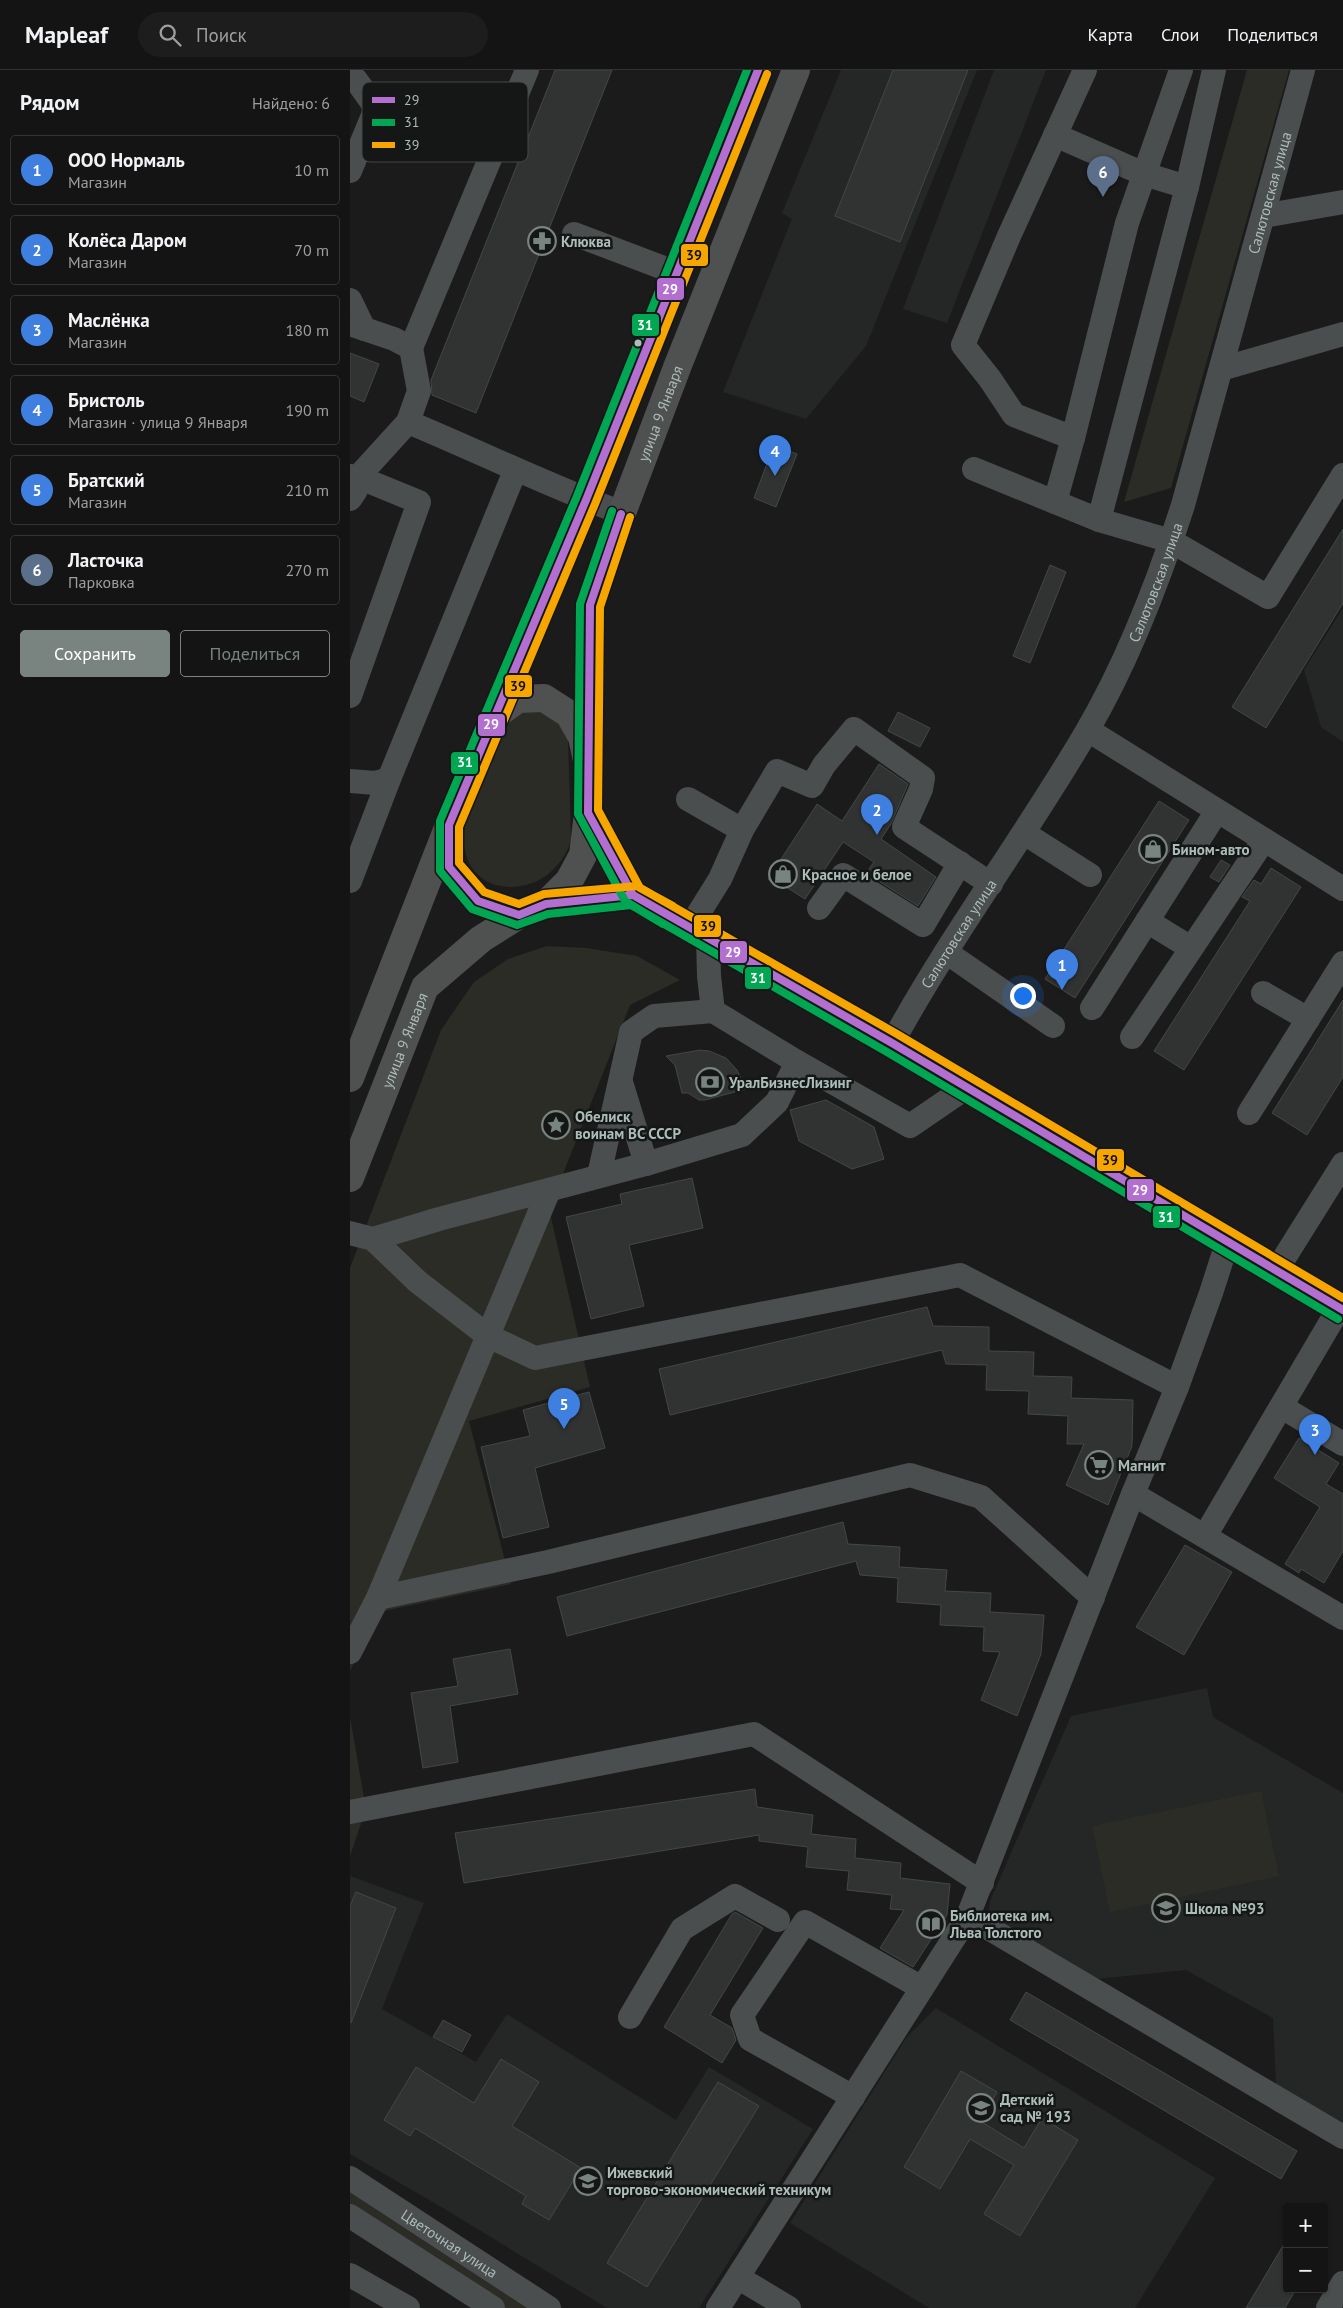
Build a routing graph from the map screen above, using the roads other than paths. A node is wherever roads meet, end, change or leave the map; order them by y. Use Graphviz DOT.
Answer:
graph roads {
  1 [pos="527,70"];
  2 [pos="758,70"];
  3 [pos="796,70"];
  4 [pos="1085,70"];
  5 [pos="1181,70"];
  6 [pos="1214,70"];
  7 [pos="1303,70"];
  8 [pos="350,78"];
  9 [pos="522,82"];
  10 [pos="362,88"];
  11 [pos="1055,136"];
  12 [pos="362,142"];
  13 [pos="489,162"];
  14 [pos="350,171"];
  15 [pos="1144,174"];
  16 [pos="1187,186"];
  17 [pos="1343,202"];
  18 [pos="1263,216"];
  19 [pos="574,234"];
  20 [pos="677,273"];
  21 [pos="350,300"];
  22 [pos="357,326"];
  23 [pos="1343,334"];
  24 [pos="411,348"];
  25 [pos="1221,369"];
  26 [pos="408,422"];
  27 [pos="1073,438"];
  28 [pos="974,469"];
  29 [pos="515,471"];
  30 [pos="1343,475"];
  31 [pos="354,477"];
  32 [pos="350,499"];
  33 [pos="586,500"];
  34 [pos="1055,502"];
  35 [pos="622,513"];
  36 [pos="1100,520"];
  37 [pos="1171,541"];
  38 [pos="350,696"];
  39 [pos="494,716"];
  40 [pos="1088,730"];
  41 [pos="589,770"];
  42 [pos="389,780"];
  43 [pos="350,781"];
  44 [pos="688,799"];
  45 [pos="1217,811"];
  46 [pos="588,813"];
  47 [pos="449,825"];
  48 [pos="742,830"];
  49 [pos="1024,833"];
  50 [pos="1264,840"];
  51 [pos="960,864"];
  52 [pos="1090,875"];
  53 [pos="350,881"];
  54 [pos="991,884"];
  55 [pos="1343,889"];
  56 [pos="633,895"];
  57 [pos="546,904"];
  58 [pos="819,908"];
  59 [pos="519,915"];
  60 [pos="1147,921"];
  61 [pos="699,933"];
  62 [pos="1191,948"];
  63 [pos="946,952"];
  64 [pos="1343,963"];
  65 [pos="1264,993"];
  66 [pos="1092,1008"];
  67 [pos="713,1011"];
  68 [pos="1308,1020"];
  69 [pos="1053,1026"];
  70 [pos="1132,1037"];
  71 [pos="892,1043"];
  72 [pos="798,1062"];
  73 [pos="350,1078"];
  74 [pos="620,1079"];
  75 [pos="967,1087"];
  76 [pos="1249,1113"];
  77 [pos="646,1164"];
  78 [pos="1343,1164"];
  79 [pos="599,1175"];
  80 [pos="350,1178"];
  81 [pos="549,1190"];
  82 [pos="350,1232"];
  83 [pos="372,1239"];
  84 [pos="1228,1240"];
  85 [pos="1276,1271"];
  86 [pos="1341,1309"];
  87 [pos="488,1336"];
  88 [pos="1177,1387"];
  89 [pos="1282,1407"];
  90 [pos="1343,1444"];
  91 [pos="1133,1494"];
  92 [pos="1205,1536"];
  93 [pos="378,1598"];
  94 [pos="1093,1598"];
  95 [pos="1343,1618"];
  96 [pos="350,1652"];
  97 [pos="350,1812"];
  98 [pos="982,1883"];
  99 [pos="968,1916"];
  100 [pos="778,1920"];
  101 [pos="922,1988"];
  102 [pos="630,2017"];
  103 [pos="853,2097"];
  104 [pos="1343,2137"];
  105 [pos="350,2178"];
  106 [pos="350,2216"];
  107 [pos="350,2274"];
  108 [pos="739,2278"];
  109 [pos="1343,2285"];
  110 [pos="408,2308"];
  111 [pos="493,2308"];
  112 [pos="549,2308"];
  113 [pos="718,2308"];
  114 [pos="789,2308"];
  115 [pos="1328,2308"];
  1 -- 9 [label="street"];
  2 -- 20 [label="main road"];
  3 -- 35 [label="main road, улица 9 Января"];
  4 -- 11 [label="street"];
  5 -- 15 [label="street"];
  6 -- 16 [label="street"];
  7 -- 18 [label="street, Салютовская улица"];
  8 -- 10 [label="street"];
  11 -- 15 [label="street"];
  11 -- 27 [label="street"];
  12 -- 14 [label="street"];
  13 -- 24 [label="street"];
  15 -- 16 [label="street"];
  15 -- 27 [label="street"];
  16 -- 36 [label="street"];
  17 -- 18 [label="street"];
  18 -- 25 [label="street, Салютовская улица"];
  19 -- 20 [label="street"];
  20 -- 33 [label="main road"];
  21 -- 22 [label="street"];
  22 -- 24 [label="street"];
  23 -- 25 [label="street"];
  24 -- 26 [label="street"];
  25 -- 37 [label="street, Салютовская улица"];
  26 -- 29 [label="street"];
  26 -- 31 [label="street"];
  27 -- 34 [label="street"];
  28 -- 34 [label="street"];
  29 -- 33 [label="street"];
  29 -- 42 [label="street"];
  30 -- 37 [label="street"];
  31 -- 32 [label="street"];
  31 -- 38 [label="street"];
  33 -- 35 [label="street"];
  33 -- 39 [label="main road"];
  34 -- 36 [label="street"];
  35 -- 41 [label="main road, улица 9 Января"];
  36 -- 37 [label="street"];
  37 -- 40 [label="street, Салютовская улица"];
  39 -- 41 [label="main road"];
  39 -- 47 [label="main road"];
  40 -- 45 [label="street"];
  40 -- 49 [label="street, Салютовская улица"];
  41 -- 46 [label="main road"];
  42 -- 43 [label="street"];
  42 -- 53 [label="street"];
  44 -- 48 [label="street"];
  45 -- 50 [label="street"];
  45 -- 60 [label="street"];
  46 -- 56 [label="main road"];
  46 -- 57 [label="main road"];
  47 -- 59 [label="main road"];
  47 -- 73 [label="main road"];
  48 -- 51 [label="street"];
  48 -- 61 [label="street"];
  49 -- 52 [label="street"];
  49 -- 54 [label="street, Салютовская улица"];
  50 -- 55 [label="street"];
  50 -- 62 [label="street"];
  51 -- 54 [label="street"];
  51 -- 58 [label="street"];
  54 -- 63 [label="street, Салютовская улица"];
  56 -- 57 [label="main road"];
  56 -- 61 [label="main road"];
  57 -- 59 [label="main road, улица 9 Января"];
  59 -- 80 [label="main road, улица 9 Января"];
  60 -- 62 [label="street"];
  60 -- 66 [label="street"];
  61 -- 67 [label="street"];
  61 -- 71 [label="main road"];
  62 -- 70 [label="street"];
  63 -- 69 [label="street"];
  63 -- 71 [label="street, Салютовская улица"];
  64 -- 68 [label="street"];
  65 -- 68 [label="street"];
  67 -- 72 [label="street"];
  67 -- 74 [label="street"];
  68 -- 76 [label="street"];
  71 -- 75 [label="main road"];
  72 -- 75 [label="street"];
  72 -- 77 [label="street"];
  74 -- 77 [label="street"];
  74 -- 79 [label="street"];
  75 -- 84 [label="main road"];
  77 -- 79 [label="street"];
  78 -- 85 [label="street"];
  79 -- 81 [label="street"];
  81 -- 83 [label="street"];
  81 -- 87 [label="street"];
  82 -- 83 [label="street"];
  83 -- 87 [label="street"];
  84 -- 85 [label="main road"];
  84 -- 88 [label="street"];
  85 -- 86 [label="main road"];
  86 -- 89 [label="street"];
  87 -- 88 [label="street"];
  87 -- 93 [label="street"];
  88 -- 91 [label="street"];
  89 -- 90 [label="street"];
  89 -- 92 [label="street"];
  91 -- 92 [label="street"];
  91 -- 94 [label="street"];
  92 -- 95 [label="street"];
  93 -- 94 [label="street"];
  93 -- 96 [label="street"];
  94 -- 98 [label="street"];
  97 -- 98 [label="street"];
  98 -- 99 [label="street"];
  99 -- 101 [label="street"];
  99 -- 104 [label="street"];
  100 -- 102 [label="street"];
  101 -- 103 [label="street"];
  101 -- 103 [label="street"];
  103 -- 108 [label="street"];
  105 -- 112 [label="street, Цветочная улица"];
  106 -- 111 [label="street, Цветочная улица"];
  107 -- 110 [label="street"];
  108 -- 113 [label="street"];
  108 -- 114 [label="street"];
  109 -- 115 [label="street"];
}
